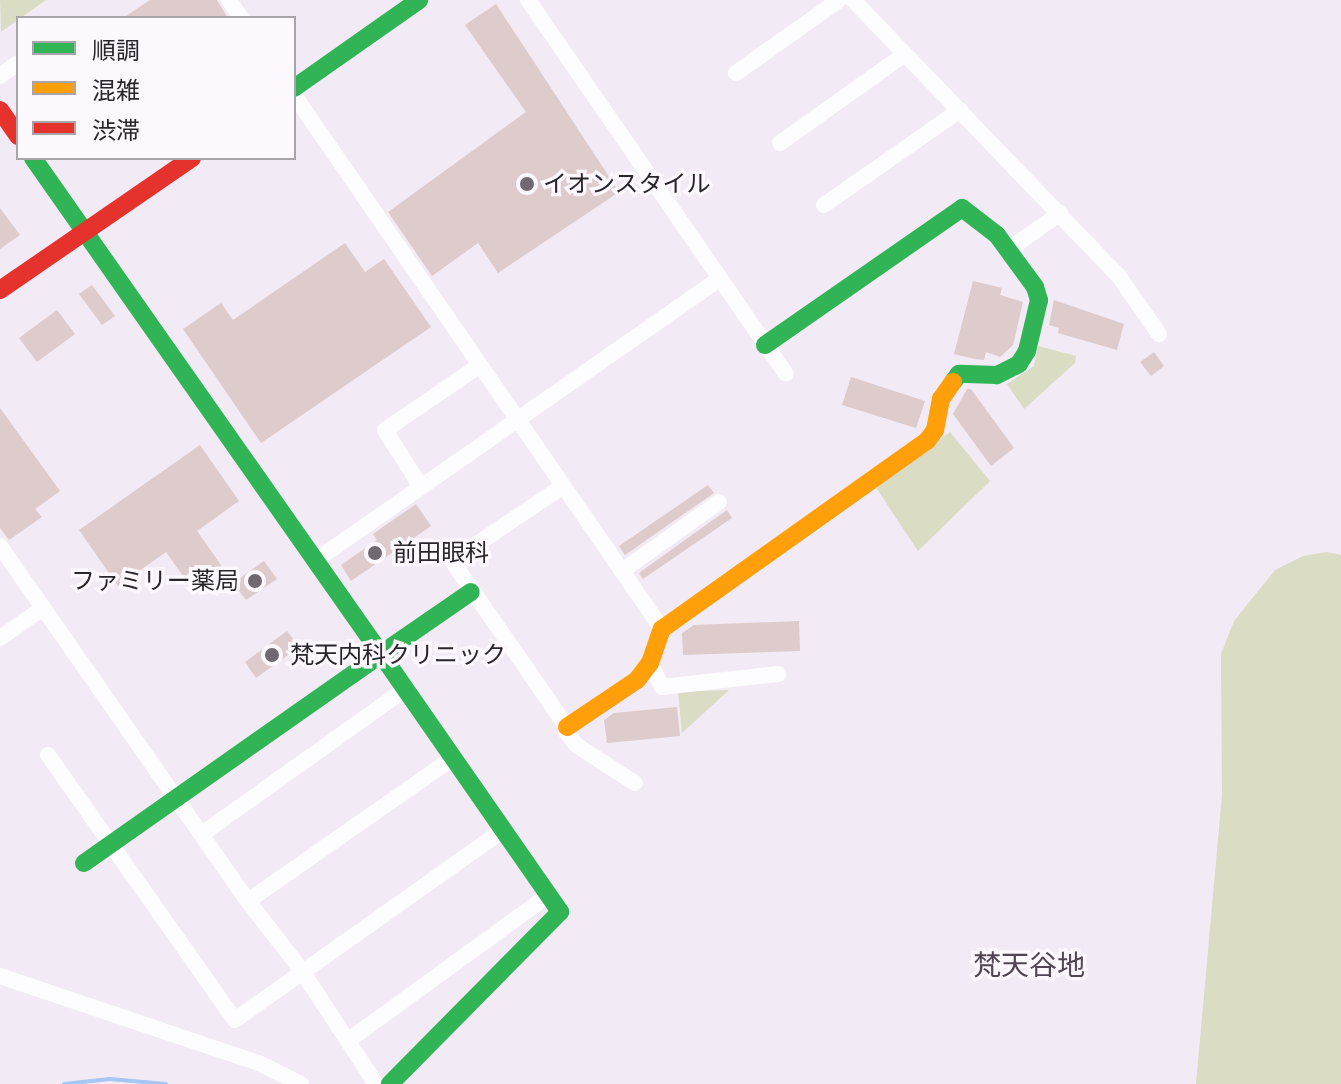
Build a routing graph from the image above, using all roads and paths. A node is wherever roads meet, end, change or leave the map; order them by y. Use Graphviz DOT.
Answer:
graph roads {
  1 [pos="419,0"];
  2 [pos="528,0"];
  3 [pos="839,0"];
  4 [pos="853,0"];
  5 [pos="905,54"];
  6 [pos="736,73"];
  7 [pos="296,87"];
  8 [pos="296,98"];
  9 [pos="0,110"];
  10 [pos="960,110"];
  11 [pos="16,133"];
  12 [pos="780,143"];
  13 [pos="34,160"];
  14 [pos="189,160"];
  15 [pos="824,205"];
  16 [pos="1060,213"];
  17 [pos="84,232"];
  18 [pos="1008,250"];
  19 [pos="719,279"];
  20 [pos="0,290"];
  21 [pos="1159,334"];
  22 [pos="765,345"];
  23 [pos="480,365"];
  24 [pos="786,374"];
  25 [pos="519,420"];
  26 [pos="563,486"];
  27 [pos="421,487"];
  28 [pos="719,502"];
  29 [pos="0,546"];
  30 [pos="315,561"];
  31 [pos="622,571"];
  32 [pos="471,592"];
  33 [pos="43,608"];
  34 [pos="662,629"];
  35 [pos="0,638"];
  36 [pos="381,654"];
  37 [pos="650,663"];
  38 [pos="778,674"];
  39 [pos="405,689"];
  40 [pos="567,727"];
  41 [pos="48,755"];
  42 [pos="453,758"];
  43 [pos="635,783"];
  44 [pos="176,798"];
  45 [pos="503,830"];
  46 [pos="202,834"];
  47 [pos="111,844"];
  48 [pos="84,863"];
  49 [pos="550,894"];
  50 [pos="248,901"];
  51 [pos="302,971"];
  52 [pos="0,976"];
  53 [pos="349,1040"];
  54 [pos="301,1084"];
  55 [pos="376,1084"];
  56 [pos="390,1084"];
  1 -- 7 [label="main road"];
  2 -- 19 [label="street"];
  3 -- 6 [label="street"];
  4 -- 5 [label="street"];
  5 -- 10 [label="street"];
  5 -- 12 [label="street"];
  8 -- 23 [label="street"];
  9 -- 11 [label="main road"];
  10 -- 15 [label="street"];
  10 -- 16 [label="street"];
  13 -- 17 [label="main road"];
  14 -- 17 [label="main road"];
  16 -- 18 [label="street"];
  16 -- 21 [label="street"];
  17 -- 20 [label="main road"];
  17 -- 30 [label="main road"];
  18 -- 22 [label="main road"];
  18 -- 34 [label="main road"];
  19 -- 22 [label="street"];
  19 -- 25 [label="street"];
  22 -- 24 [label="street"];
  23 -- 25 [label="street"];
  23 -- 27 [label="street"];
  25 -- 26 [label="street"];
  25 -- 27 [label="street"];
  26 -- 31 [label="street"];
  26 -- 32 [label="street"];
  27 -- 30 [label="street"];
  28 -- 31 [label="street"];
  29 -- 33 [label="street"];
  30 -- 36 [label="main road"];
  31 -- 34 [label="street"];
  32 -- 36 [label="main road"];
  32 -- 40 [label="street"];
  33 -- 35 [label="street"];
  33 -- 44 [label="street"];
  34 -- 37 [label="main road"];
  36 -- 39 [label="main road"];
  36 -- 44 [label="main road"];
  37 -- 38 [label="street"];
  37 -- 40 [label="main road"];
  39 -- 42 [label="main road"];
  39 -- 46 [label="street"];
  40 -- 43 [label="street"];
  41 -- 47 [label="street"];
  42 -- 45 [label="main road"];
  42 -- 50 [label="street"];
  44 -- 46 [label="street"];
  44 -- 47 [label="main road"];
  45 -- 49 [label="main road"];
  45 -- 51 [label="street"];
  46 -- 50 [label="street"];
  47 -- 48 [label="main road"];
  47 -- 51 [label="street"];
  49 -- 53 [label="street"];
  49 -- 56 [label="main road"];
  50 -- 51 [label="street"];
  51 -- 53 [label="street"];
  52 -- 54 [label="street"];
  53 -- 55 [label="street"];
}
